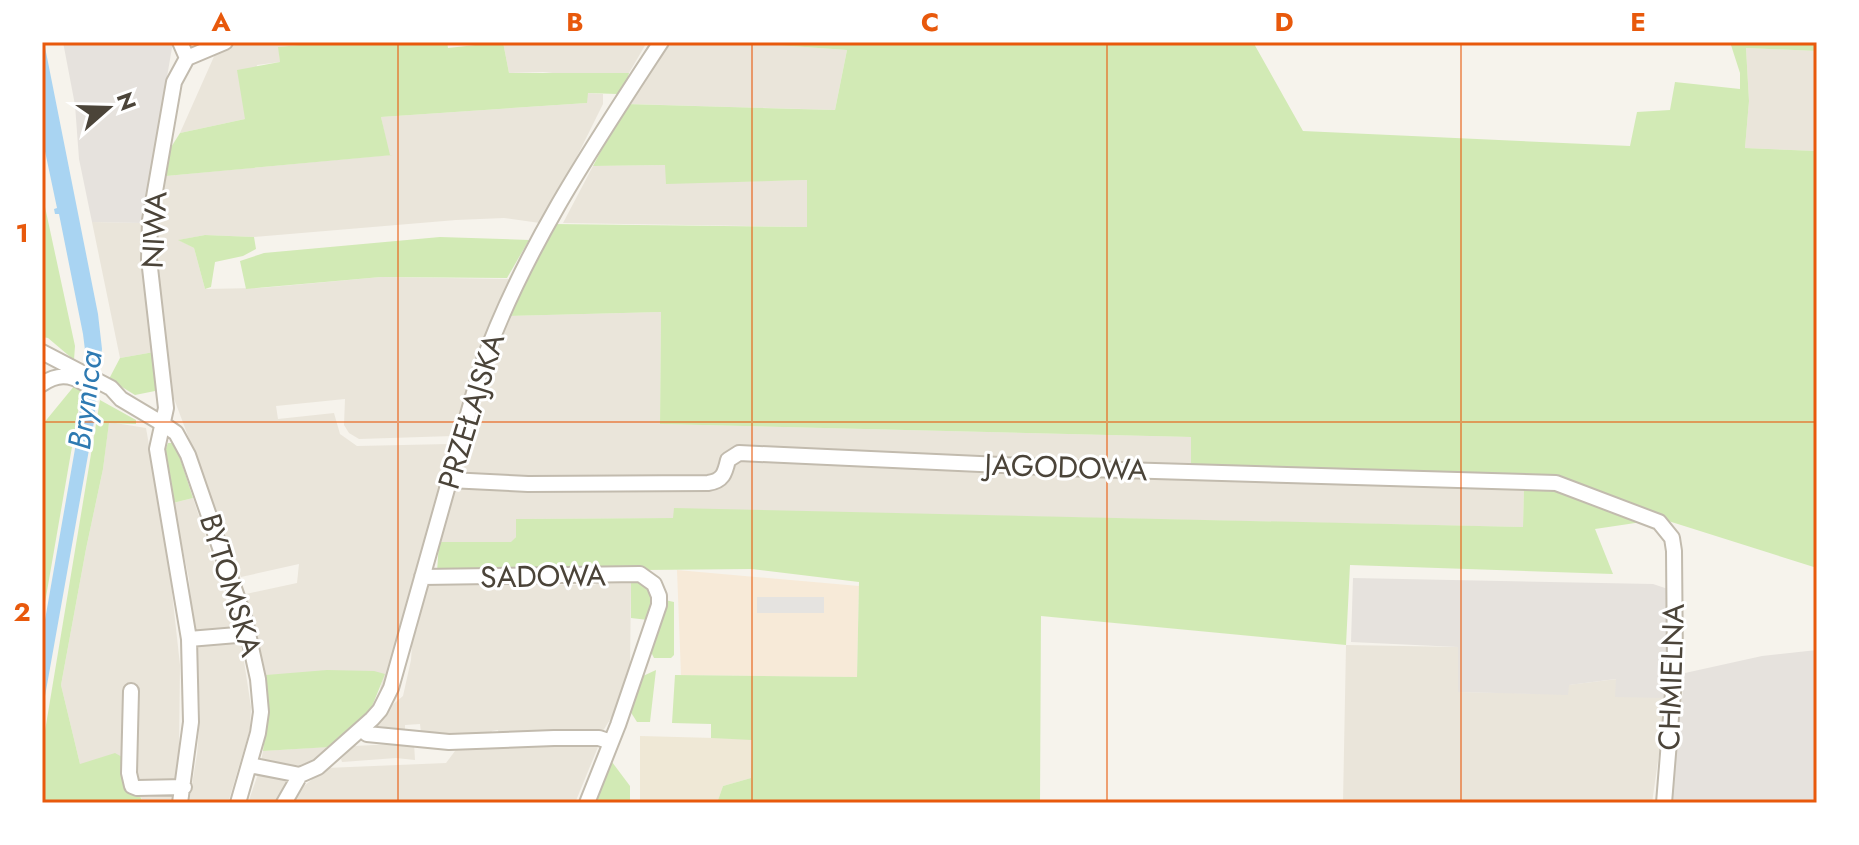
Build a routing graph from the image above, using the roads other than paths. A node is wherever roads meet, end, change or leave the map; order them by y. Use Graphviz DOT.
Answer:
graph roads {
  1 [pos="180,42"];
  2 [pos="225,42"];
  3 [pos="661,42"];
  4 [pos="187,58"];
  5 [pos="42,352"];
  6 [pos="76,374"];
  7 [pos="42,384"];
  8 [pos="163,424"];
  9 [pos="449,480"];
  10 [pos="1674,551"];
  11 [pos="422,577"];
  12 [pos="249,634"];
  13 [pos="189,639"];
  14 [pos="131,691"];
  15 [pos="362,730"];
  16 [pos="611,742"];
  17 [pos="249,765"];
  18 [pos="300,775"];
  19 [pos="184,787"];
  20 [pos="180,803"];
  21 [pos="238,803"];
  22 [pos="284,803"];
  23 [pos="587,803"];
  24 [pos="1664,803"];
  1 -- 4 [label="street"];
  2 -- 4 [label="street"];
  3 -- 9 [label="street, PRZEŁAJSKA"];
  4 -- 8 [label="street, NIWA"];
  5 -- 6 [label="street, BYTOMSKA"];
  6 -- 7 [label="street"];
  6 -- 8 [label="street, BYTOMSKA"];
  8 -- 12 [label="street, BYTOMSKA"];
  8 -- 13 [label="street, NIWA"];
  9 -- 10 [label="street, JAGODOWA"];
  9 -- 11 [label="street, PRZEŁAJSKA"];
  10 -- 24 [label="street, CHMIELNA"];
  11 -- 15 [label="street, PRZEŁAJSKA"];
  11 -- 16 [label="street, SADOWA"];
  12 -- 13 [label="street"];
  12 -- 17 [label="street, BYTOMSKA"];
  13 -- 19 [label="street, NIWA"];
  14 -- 19 [label="street"];
  15 -- 16 [label="street"];
  15 -- 18 [label="street, PRZEŁAJSKA"];
  16 -- 23 [label="street"];
  17 -- 18 [label="street"];
  17 -- 21 [label="street, BYTOMSKA"];
  18 -- 22 [label="street, PRZEŁAJSKA"];
  19 -- 20 [label="street, NIWA"];
}
